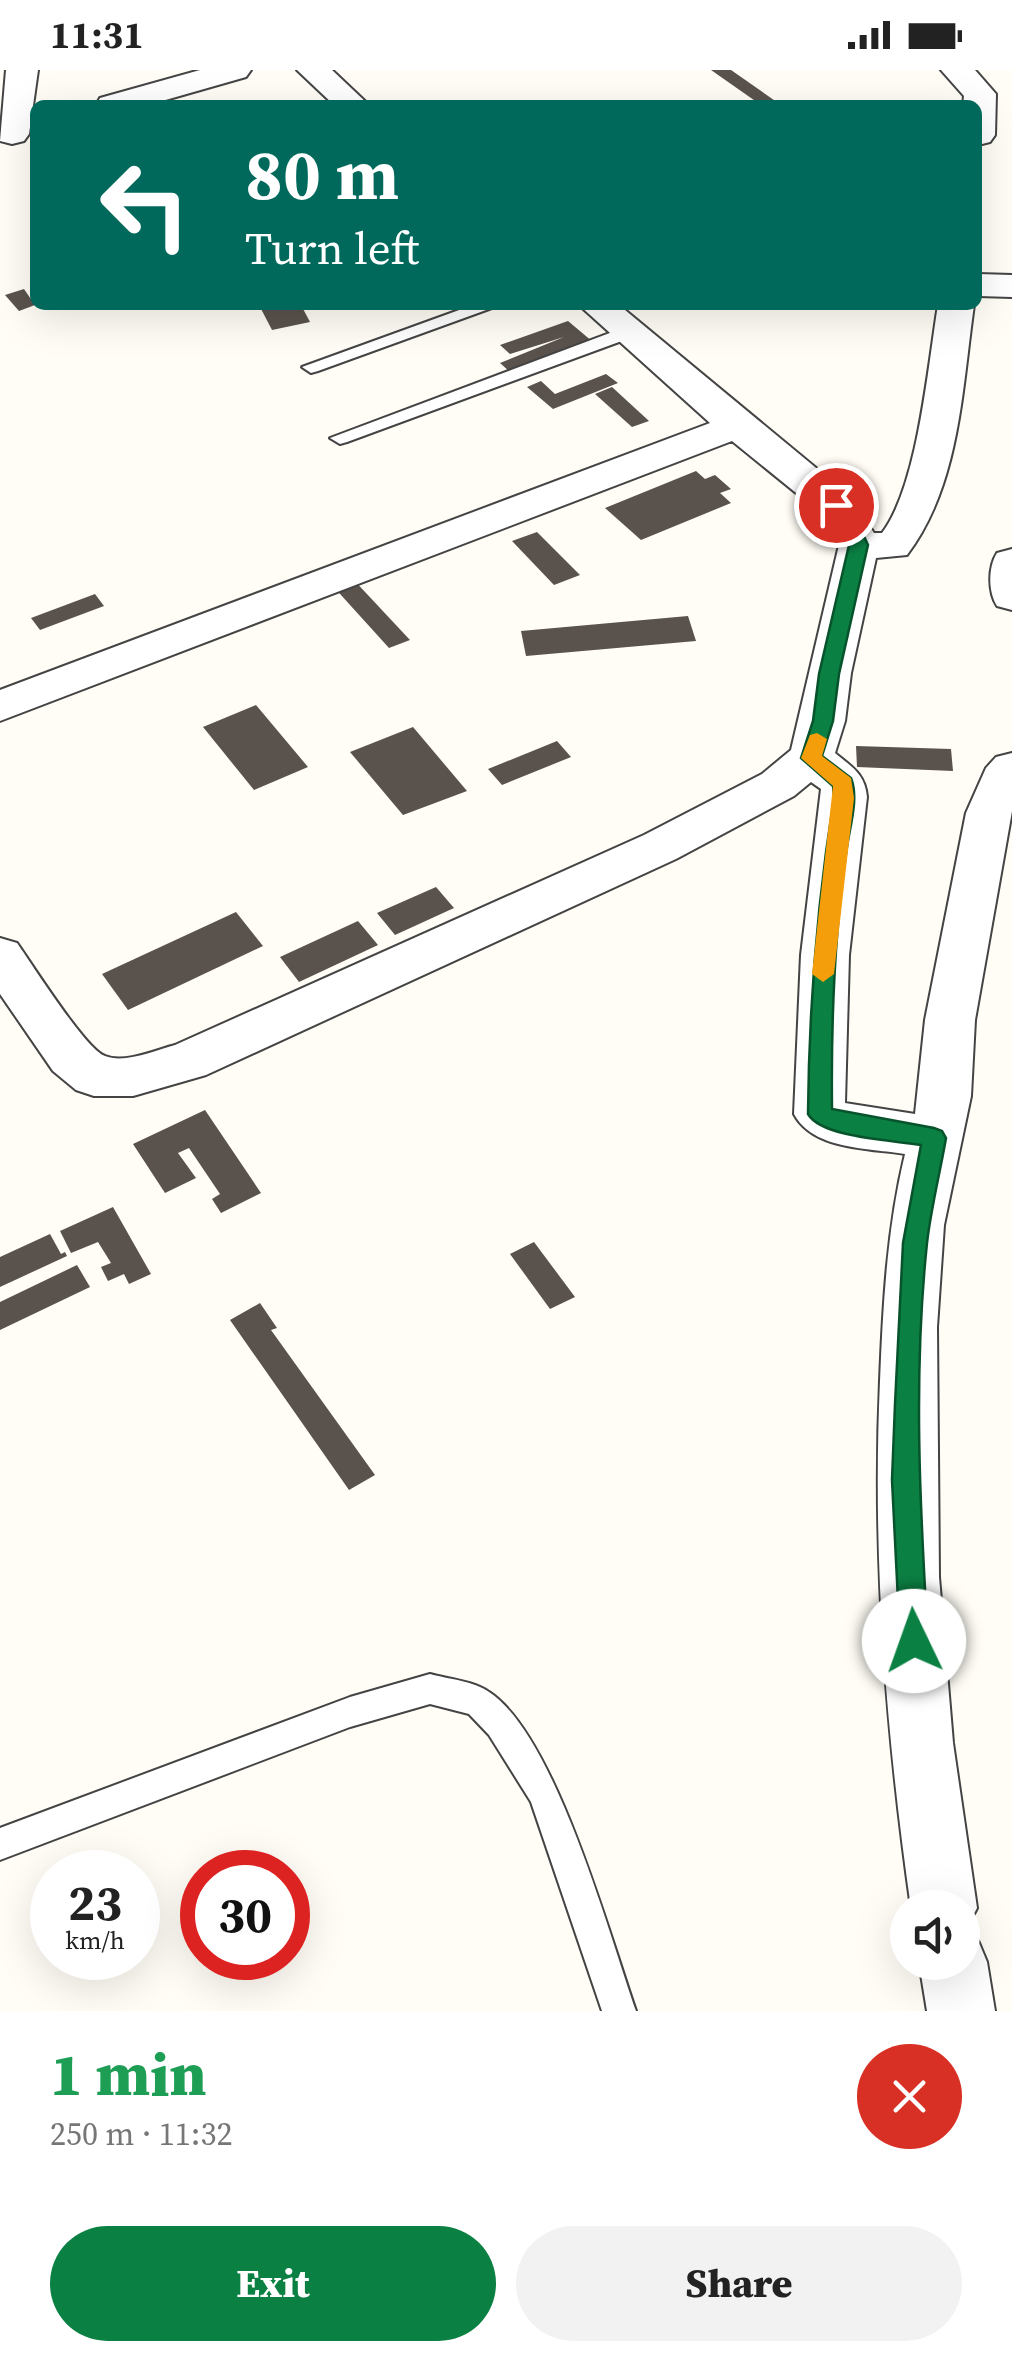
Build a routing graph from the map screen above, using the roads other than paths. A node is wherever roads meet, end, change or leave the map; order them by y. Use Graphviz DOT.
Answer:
graph roads {
  1 [pos="22,70"];
  2 [pos="235,70"];
  3 [pos="313,70"];
  4 [pos="957,70"];
  5 [pos="130,100"];
  6 [pos="347,100"];
  7 [pos="980,100"];
  8 [pos="16,133"];
  9 [pos="982,285"];
  10 [pos="1012,286"];
  11 [pos="477,310"];
  12 [pos="955,310"];
  13 [pos="614,318"];
  14 [pos="311,368"];
  15 [pos="736,426"];
  16 [pos="340,438"];
  17 [pos="859,545"];
  18 [pos="1012,562"];
  19 [pos="1012,597"];
  20 [pos="0,706"];
  21 [pos="811,758"];
  22 [pos="1012,768"];
  23 [pos="0,956"];
  24 [pos="934,1138"];
  25 [pos="0,1844"];
  26 [pos="942,1890"];
  27 [pos="955,1980"];
  28 [pos="619,2011"];
  29 [pos="960,2011"];
  1 -- 8 [label="street"];
  2 -- 5 [label="street"];
  3 -- 6 [label="street"];
  4 -- 7 [label="street"];
  9 -- 10 [label="street"];
  11 -- 14 [label="lane"];
  12 -- 17 [label="street"];
  13 -- 15 [label="street"];
  13 -- 16 [label="lane"];
  15 -- 17 [label="street"];
  15 -- 20 [label="street"];
  17 -- 21 [label="street"];
  18 -- 19 [label="street"];
  21 -- 23 [label="street"];
  21 -- 24 [label="street"];
  22 -- 24 [label="street"];
  24 -- 26 [label="street"];
  25 -- 28 [label="lane"];
  27 -- 29 [label="street"];
}
